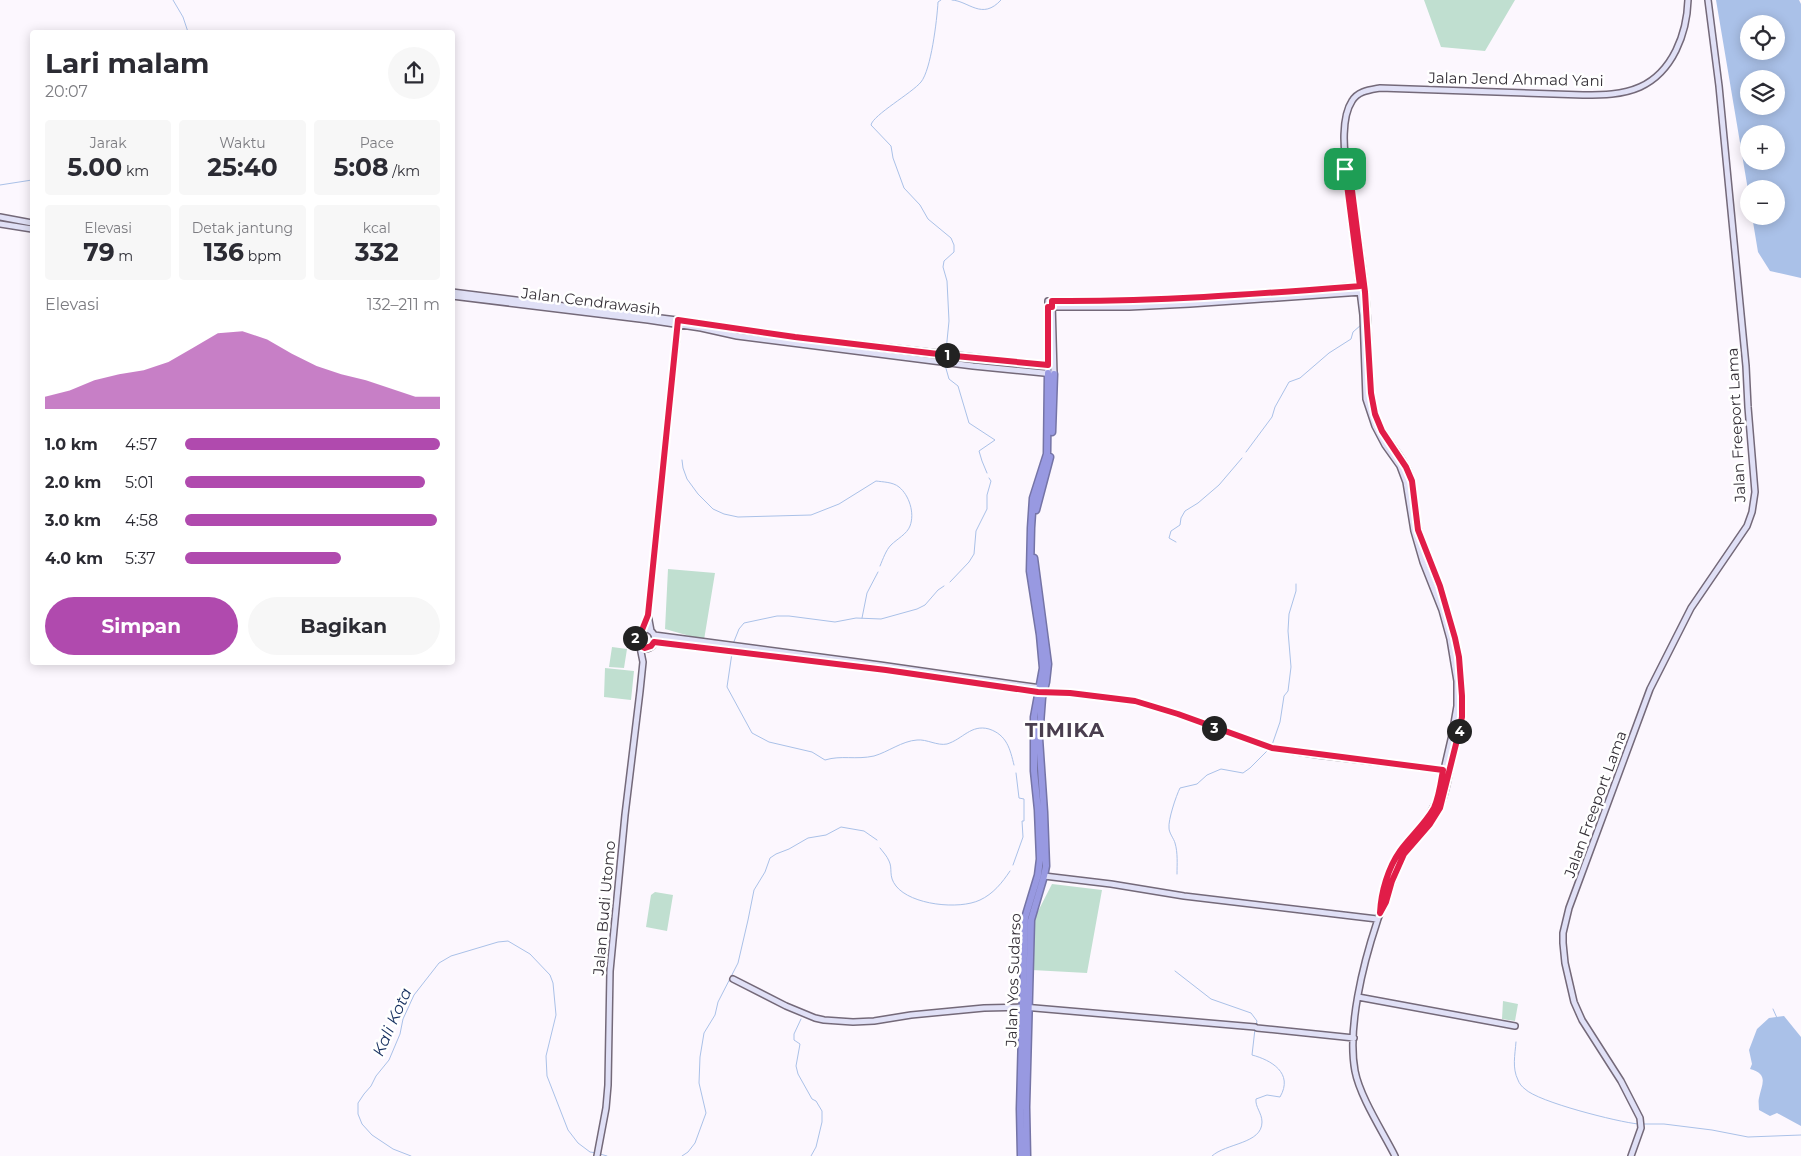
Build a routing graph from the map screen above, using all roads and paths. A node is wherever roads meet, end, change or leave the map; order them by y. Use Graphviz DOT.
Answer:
graph roads {
  1 [pos="1688,0"];
  2 [pos="1708,0"];
  3 [pos="0,217"];
  4 [pos="30,223"];
  5 [pos="0,224"];
  6 [pos="30,230"];
  7 [pos="1362,286"];
  8 [pos="455,292"];
  9 [pos="1363,292"];
  10 [pos="455,296"];
  11 [pos="1050,304"];
  12 [pos="678,322"];
  13 [pos="794,340"];
  14 [pos="907,350"];
  15 [pos="906,357"];
  16 [pos="973,358"];
  17 [pos="1050,365"];
  18 [pos="973,366"];
  19 [pos="1051,373"];
  20 [pos="648,615"];
  21 [pos="642,630"];
  22 [pos="652,633"];
  23 [pos="1452,638"];
  24 [pos="654,642"];
  25 [pos="640,647"];
  26 [pos="648,648"];
  27 [pos="643,662"];
  28 [pos="1042,690"];
  29 [pos="1443,770"];
  30 [pos="1044,876"];
  31 [pos="1380,913"];
  32 [pos="1377,920"];
  33 [pos="733,979"];
  34 [pos="1358,996"];
  35 [pos="1027,1007"];
  36 [pos="1515,1026"];
  37 [pos="1354,1038"];
  38 [pos="1024,1148"];
  39 [pos="597,1156"];
  40 [pos="1021,1156"];
  41 [pos="1027,1156"];
  42 [pos="1395,1156"];
  43 [pos="1631,1156"];
  1 -- 7 [label="street, Jalan Jend Ahmad Yani"];
  2 -- 43 [label="street, Jalan Freeport Lama"];
  3 -- 4 [label="street"];
  5 -- 6 [label="street"];
  7 -- 9 [label="street, Jalan Jend Ahmad Yani"];
  7 -- 11 [label="street"];
  8 -- 12 [label="street, Jalan Cendrawasih"];
  9 -- 11 [label="street"];
  9 -- 23 [label="street, Jalan Jend Ahmad Yani"];
  10 -- 12 [label="street, Jalan Cendrawasih"];
  11 -- 17 [label="street, Jalan Yos Sudarso"];
  12 -- 13 [label="street, Jalan Cendrawasih"];
  12 -- 20 [label="street"];
  13 -- 14 [label="street, Jalan Cendrawasih"];
  13 -- 15 [label="street, Jalan Cendrawasih"];
  14 -- 15 [label="street"];
  14 -- 16 [label="street, Jalan Cendrawasih"];
  15 -- 18 [label="street, Jalan Cendrawasih"];
  16 -- 17 [label="street, Jalan Cendrawasih"];
  16 -- 18 [label="street"];
  17 -- 19 [label="street, Jalan Yos Sudarso"];
  18 -- 19 [label="street, Jalan Cendrawasih"];
  19 -- 28 [label="highway, Jalan Yos Sudarso"];
  20 -- 21 [label="street"];
  20 -- 22 [label="street"];
  21 -- 22 [label="street"];
  21 -- 25 [label="street"];
  22 -- 24 [label="street"];
  22 -- 28 [label="street"];
  23 -- 29 [label="street, Jalan Jend Ahmad Yani"];
  23 -- 31 [label="street, Jalan Jend Ahmad Yani"];
  24 -- 26 [label="street"];
  24 -- 28 [label="street"];
  25 -- 26 [label="street"];
  25 -- 27 [label="street, Jalan Budi Utomo"];
  26 -- 27 [label="street, Jalan Budi Utomo"];
  27 -- 39 [label="street, Jalan Budi Utomo"];
  28 -- 29 [label="street"];
  28 -- 30 [label="highway, Jalan Yos Sudarso"];
  28 -- 35 [label="highway, Jalan Yos Sudarso"];
  29 -- 31 [label="street, Jalan Jend Ahmad Yani"];
  30 -- 32 [label="street"];
  30 -- 35 [label="highway, Jalan Yos Sudarso"];
  31 -- 32 [label="street, Jalan Jend Ahmad Yani"];
  32 -- 34 [label="street, Jalan Jend Ahmad Yani"];
  33 -- 35 [label="street"];
  34 -- 36 [label="street"];
  34 -- 37 [label="street, Jalan Jend Ahmad Yani"];
  35 -- 37 [label="street"];
  35 -- 38 [label="highway, Jalan Yos Sudarso"];
  37 -- 42 [label="street, Jalan Jend Ahmad Yani"];
  38 -- 40 [label="highway, Jalan Yos Sudarso"];
  38 -- 41 [label="highway, Jalan Yos Sudarso"];
}
